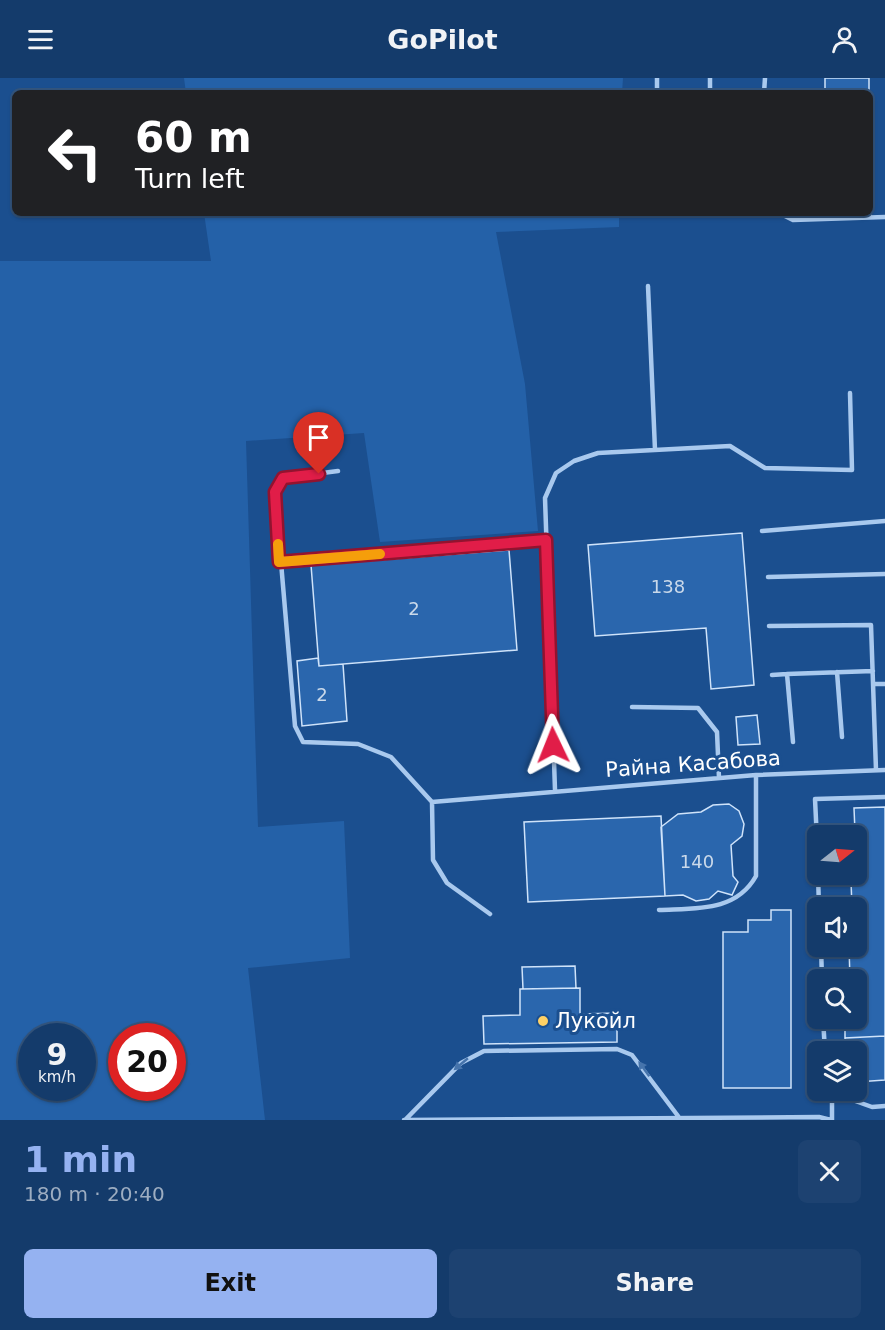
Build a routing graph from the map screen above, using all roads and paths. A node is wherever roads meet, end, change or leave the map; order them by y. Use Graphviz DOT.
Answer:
graph roads {
  1 [pos="785,216"];
  2 [pos="885,217"];
  3 [pos="648,286"];
  4 [pos="850,393"];
  5 [pos="655,450"];
  6 [pos="338,471"];
  7 [pos="885,521"];
  8 [pos="762,531"];
  9 [pos="546,540"];
  10 [pos="279,562"];
  11 [pos="885,574"];
  12 [pos="768,577"];
  13 [pos="769,626"];
  14 [pos="873,671"];
  15 [pos="837,672"];
  16 [pos="787,674"];
  17 [pos="771,675"];
  18 [pos="873,684"];
  19 [pos="885,684"];
  20 [pos="632,707"];
  21 [pos="842,737"];
  22 [pos="793,742"];
  23 [pos="876,770"];
  24 [pos="885,770"];
  25 [pos="756,775"];
  26 [pos="719,778"];
  27 [pos="555,790"];
  28 [pos="885,797"];
  29 [pos="432,802"];
  30 [pos="816,825"];
  31 [pos="659,910"];
  32 [pos="490,914"];
  33 [pos="832,1101"];
  34 [pos="856,1101"];
  35 [pos="885,1106"];
  36 [pos="678,1116"];
  37 [pos="405,1120"];
  38 [pos="831,1120"];
  1 -- 2 [label="lane"];
  3 -- 5 [label="lane"];
  4 -- 5 [label="lane"];
  5 -- 9 [label="lane"];
  6 -- 10 [label="lane"];
  7 -- 8 [label="lane"];
  9 -- 10 [label="lane"];
  9 -- 27 [label="lane"];
  10 -- 29 [label="lane"];
  11 -- 12 [label="lane"];
  13 -- 14 [label="lane"];
  14 -- 15 [label="lane"];
  14 -- 18 [label="lane"];
  15 -- 16 [label="lane"];
  15 -- 21 [label="lane"];
  16 -- 17 [label="lane"];
  16 -- 22 [label="lane"];
  18 -- 19 [label="lane"];
  18 -- 23 [label="lane"];
  20 -- 26 [label="lane"];
  23 -- 24 [label="lane, Райна Касабова"];
  23 -- 25 [label="lane, Райна Касабова"];
  25 -- 26 [label="lane, Райна Касабова"];
  25 -- 31 [label="lane"];
  26 -- 27 [label="lane, Райна Касабова"];
  27 -- 29 [label="lane, Райна Касабова"];
  28 -- 30 [label="lane"];
  29 -- 32 [label="lane"];
  33 -- 38 [label="lane"];
  34 -- 35 [label="lane"];
  36 -- 37 [label="lane"];
  36 -- 37 [label="lane, one-way"];
  36 -- 38 [label="lane"];
}
